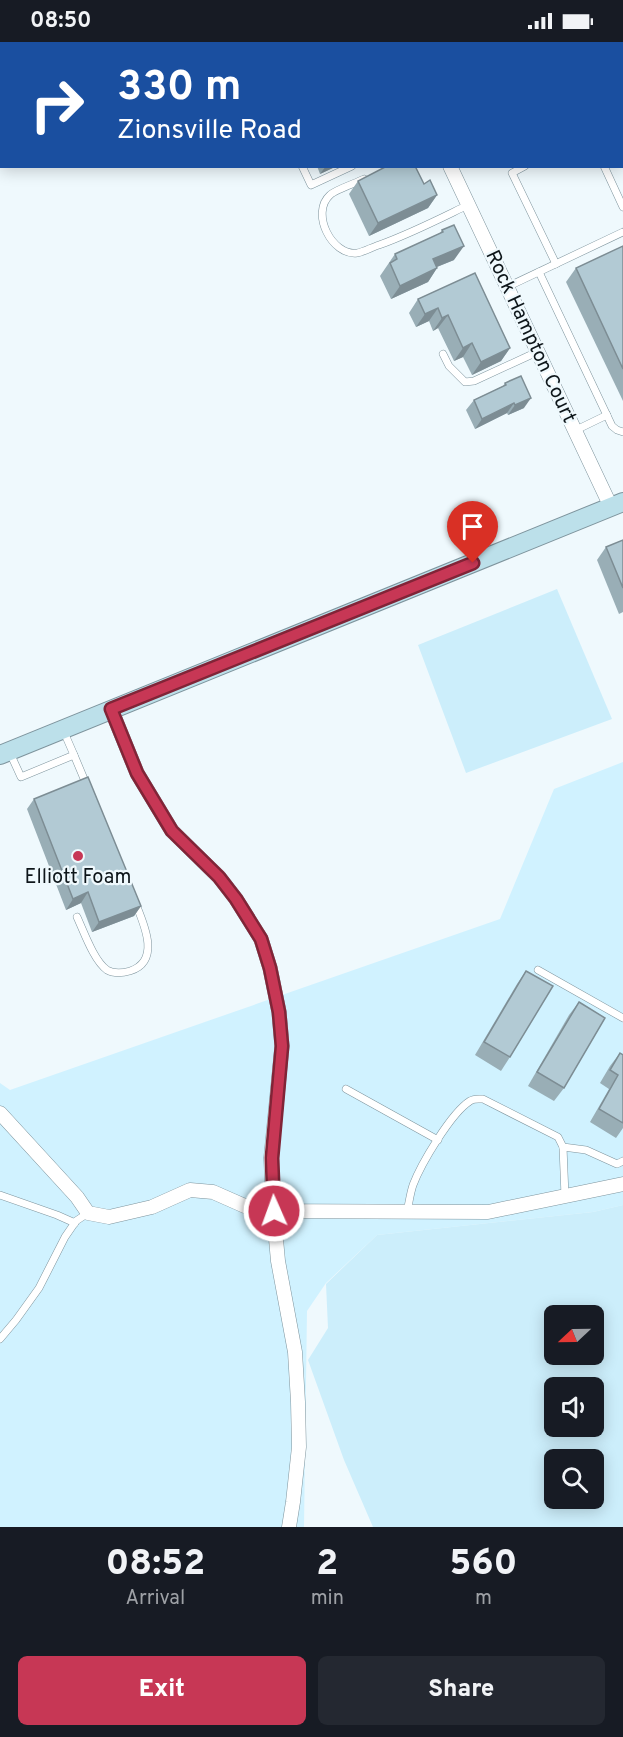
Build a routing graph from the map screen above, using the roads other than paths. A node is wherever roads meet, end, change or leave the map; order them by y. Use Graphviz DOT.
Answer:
graph roads {
  1 [pos="303,168"];
  2 [pos="348,168"];
  3 [pos="451,168"];
  4 [pos="521,168"];
  5 [pos="605,168"];
  6 [pos="373,175"];
  7 [pos="468,205"];
  8 [pos="623,207"];
  9 [pos="623,232"];
  10 [pos="556,264"];
  11 [pos="539,272"];
  12 [pos="507,287"];
  13 [pos="537,352"];
  14 [pos="443,354"];
  15 [pos="607,415"];
  16 [pos="574,431"];
  17 [pos="623,432"];
  18 [pos="617,505"];
  19 [pos="111,709"];
  20 [pos="63,729"];
  21 [pos="5,753"];
  22 [pos="74,755"];
  23 [pos="92,797"];
  24 [pos="130,890"];
  25 [pos="77,917"];
  26 [pos="538,970"];
  27 [pos="623,1018"];
  28 [pos="346,1089"];
  29 [pos="0,1113"];
  30 [pos="438,1140"];
  31 [pos="563,1147"];
  32 [pos="623,1161"];
  33 [pos="623,1184"];
  34 [pos="0,1195"];
  35 [pos="566,1197"];
  36 [pos="274,1211"];
  37 [pos="407,1212"];
  38 [pos="88,1213"];
  39 [pos="75,1223"];
  40 [pos="0,1339"];
  41 [pos="289,1527"];
  1 -- 2 [label="lane"];
  3 -- 7 [label="street, Rock Hampton Court"];
  4 -- 10 [label="lane"];
  5 -- 8 [label="lane"];
  6 -- 7 [label="lane"];
  7 -- 12 [label="street, Rock Hampton Court"];
  9 -- 10 [label="lane"];
  10 -- 11 [label="lane"];
  11 -- 12 [label="lane"];
  11 -- 15 [label="lane"];
  12 -- 13 [label="street, Rock Hampton Court"];
  13 -- 14 [label="lane"];
  13 -- 16 [label="street, Rock Hampton Court"];
  15 -- 16 [label="lane"];
  15 -- 17 [label="lane"];
  16 -- 18 [label="street, Rock Hampton Court"];
  18 -- 19 [label="main road"];
  19 -- 20 [label="main road"];
  19 -- 36 [label="street"];
  20 -- 21 [label="main road"];
  20 -- 22 [label="lane"];
  21 -- 22 [label="lane"];
  22 -- 23 [label="lane"];
  24 -- 25 [label="lane"];
  26 -- 27 [label="lane"];
  28 -- 30 [label="lane"];
  29 -- 38 [label="street"];
  30 -- 31 [label="lane"];
  30 -- 37 [label="lane"];
  31 -- 32 [label="lane"];
  31 -- 35 [label="lane"];
  33 -- 35 [label="street"];
  34 -- 39 [label="lane"];
  35 -- 37 [label="street"];
  36 -- 37 [label="street"];
  36 -- 38 [label="street"];
  36 -- 41 [label="street"];
  38 -- 39 [label="lane"];
  39 -- 40 [label="lane"];
}
